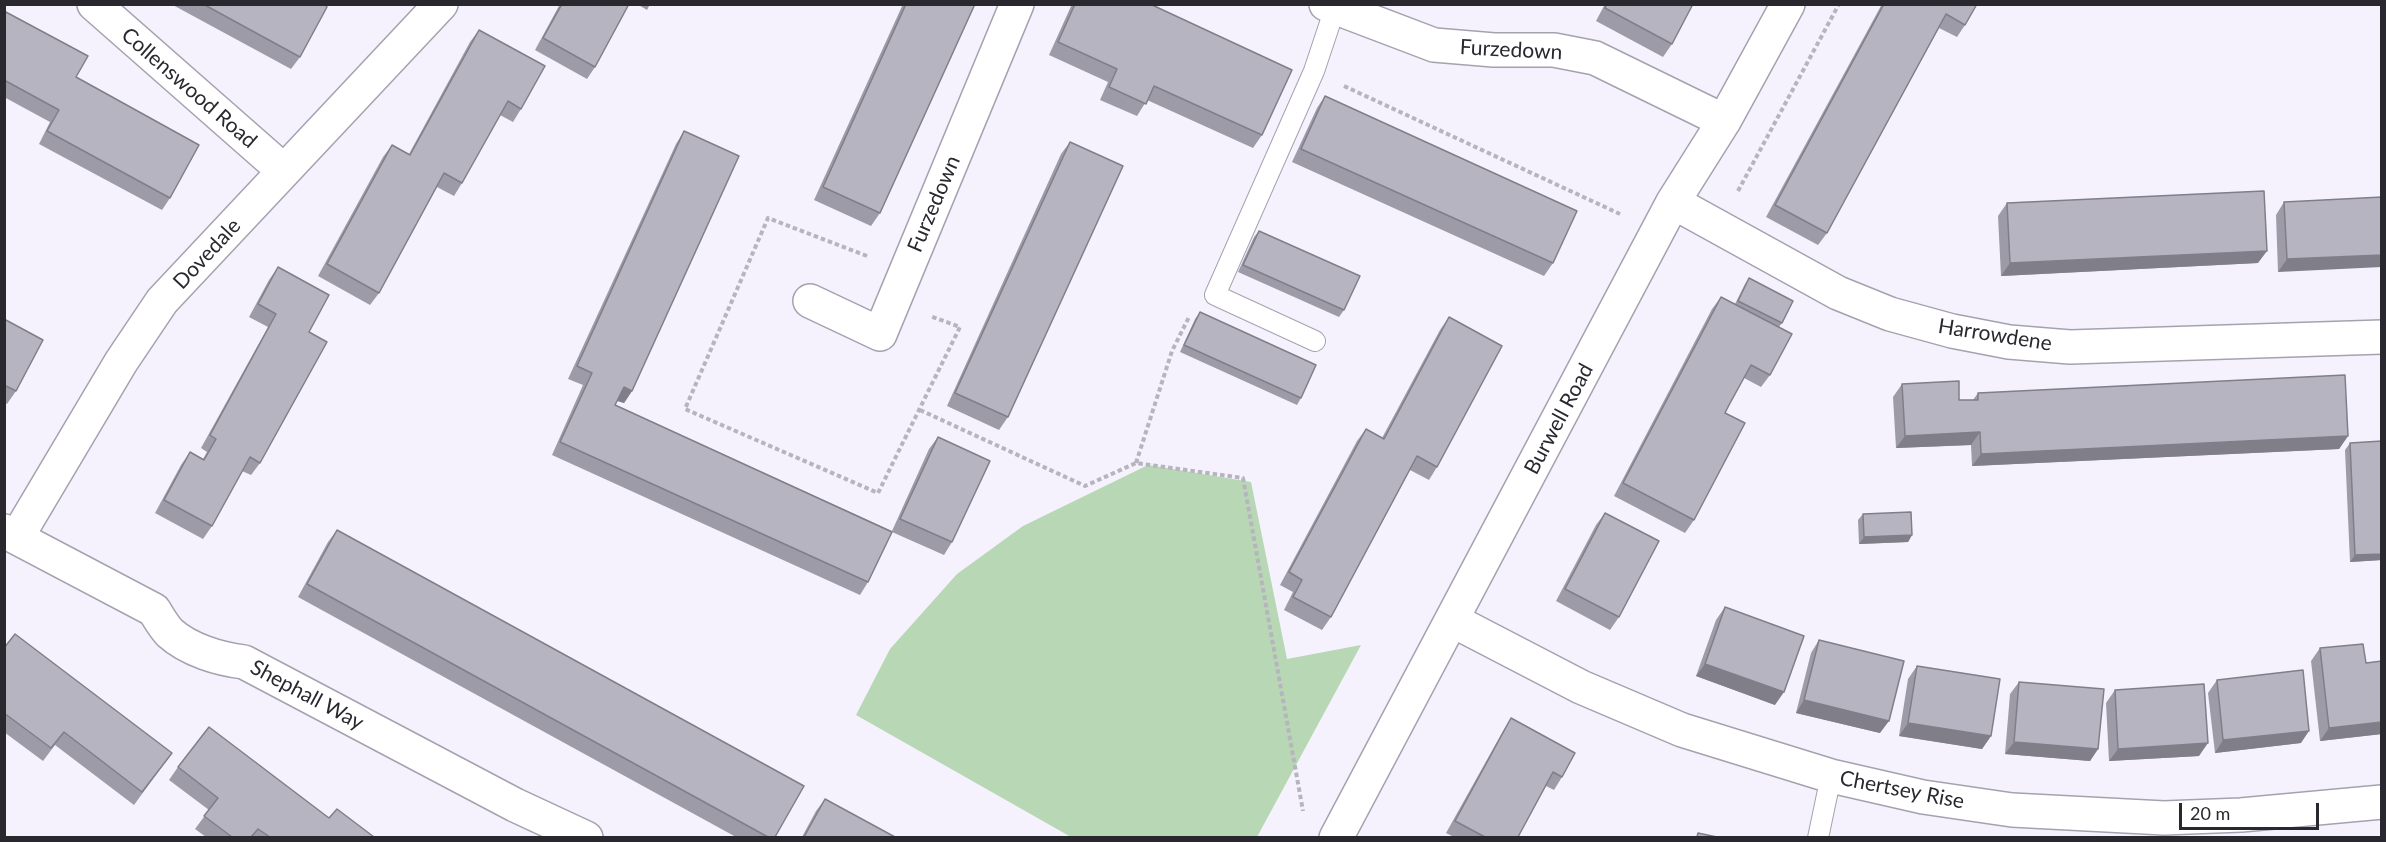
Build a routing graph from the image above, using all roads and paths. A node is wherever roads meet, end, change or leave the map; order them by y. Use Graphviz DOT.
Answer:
graph roads {
  1 [pos="94,4"];
  2 [pos="441,4"];
  3 [pos="1017,4"];
  4 [pos="1788,4"];
  5 [pos="1839,4"];
  6 [pos="1331,6"];
  7 [pos="1314,71"];
  8 [pos="1724,121"];
  9 [pos="284,171"];
  10 [pos="1673,202"];
  11 [pos="1719,226"];
  12 [pos="1657,231"];
  13 [pos="906,271"];
  14 [pos="1215,295"];
  15 [pos="810,301"];
  16 [pos="892,303"];
  17 [pos="2382,338"];
  18 [pos="1314,341"];
  19 [pos="920,410"];
  20 [pos="1136,463"];
  21 [pos="10,534"];
  22 [pos="1452,620"];
  23 [pos="1831,776"];
  24 [pos="2382,801"];
  25 [pos="1304,814"];
  26 [pos="586,837"];
  27 [pos="1336,837"];
  28 [pos="1818,837"];
  1 -- 9 [label="street, Collenswood Road"];
  2 -- 9 [label="street, Dovedale"];
  3 -- 13 [label="street, Furzedown"];
  4 -- 8 [label="street, Burwell Road"];
  5 -- 11 [label="path"];
  6 -- 7 [label="lane"];
  6 -- 8 [label="street, Furzedown"];
  7 -- 12 [label="path"];
  7 -- 14 [label="lane"];
  8 -- 10 [label="street, Burwell Road"];
  9 -- 21 [label="street, Dovedale"];
  10 -- 11 [label="street, Harrowdene"];
  10 -- 12 [label="street, Burwell Road"];
  11 -- 17 [label="street, Harrowdene"];
  12 -- 22 [label="street, Burwell Road"];
  13 -- 16 [label="street, Furzedown"];
  13 -- 19 [label="path"];
  14 -- 18 [label="lane"];
  14 -- 20 [label="path"];
  15 -- 16 [label="street, Furzedown"];
  16 -- 19 [label="path"];
  19 -- 20 [label="path"];
  20 -- 25 [label="path"];
  21 -- 26 [label="street, Shephall Way"];
  22 -- 23 [label="street, Chertsey Rise"];
  22 -- 27 [label="street, Burwell Road"];
  23 -- 24 [label="street, Chertsey Rise"];
  23 -- 28 [label="lane"];
}
